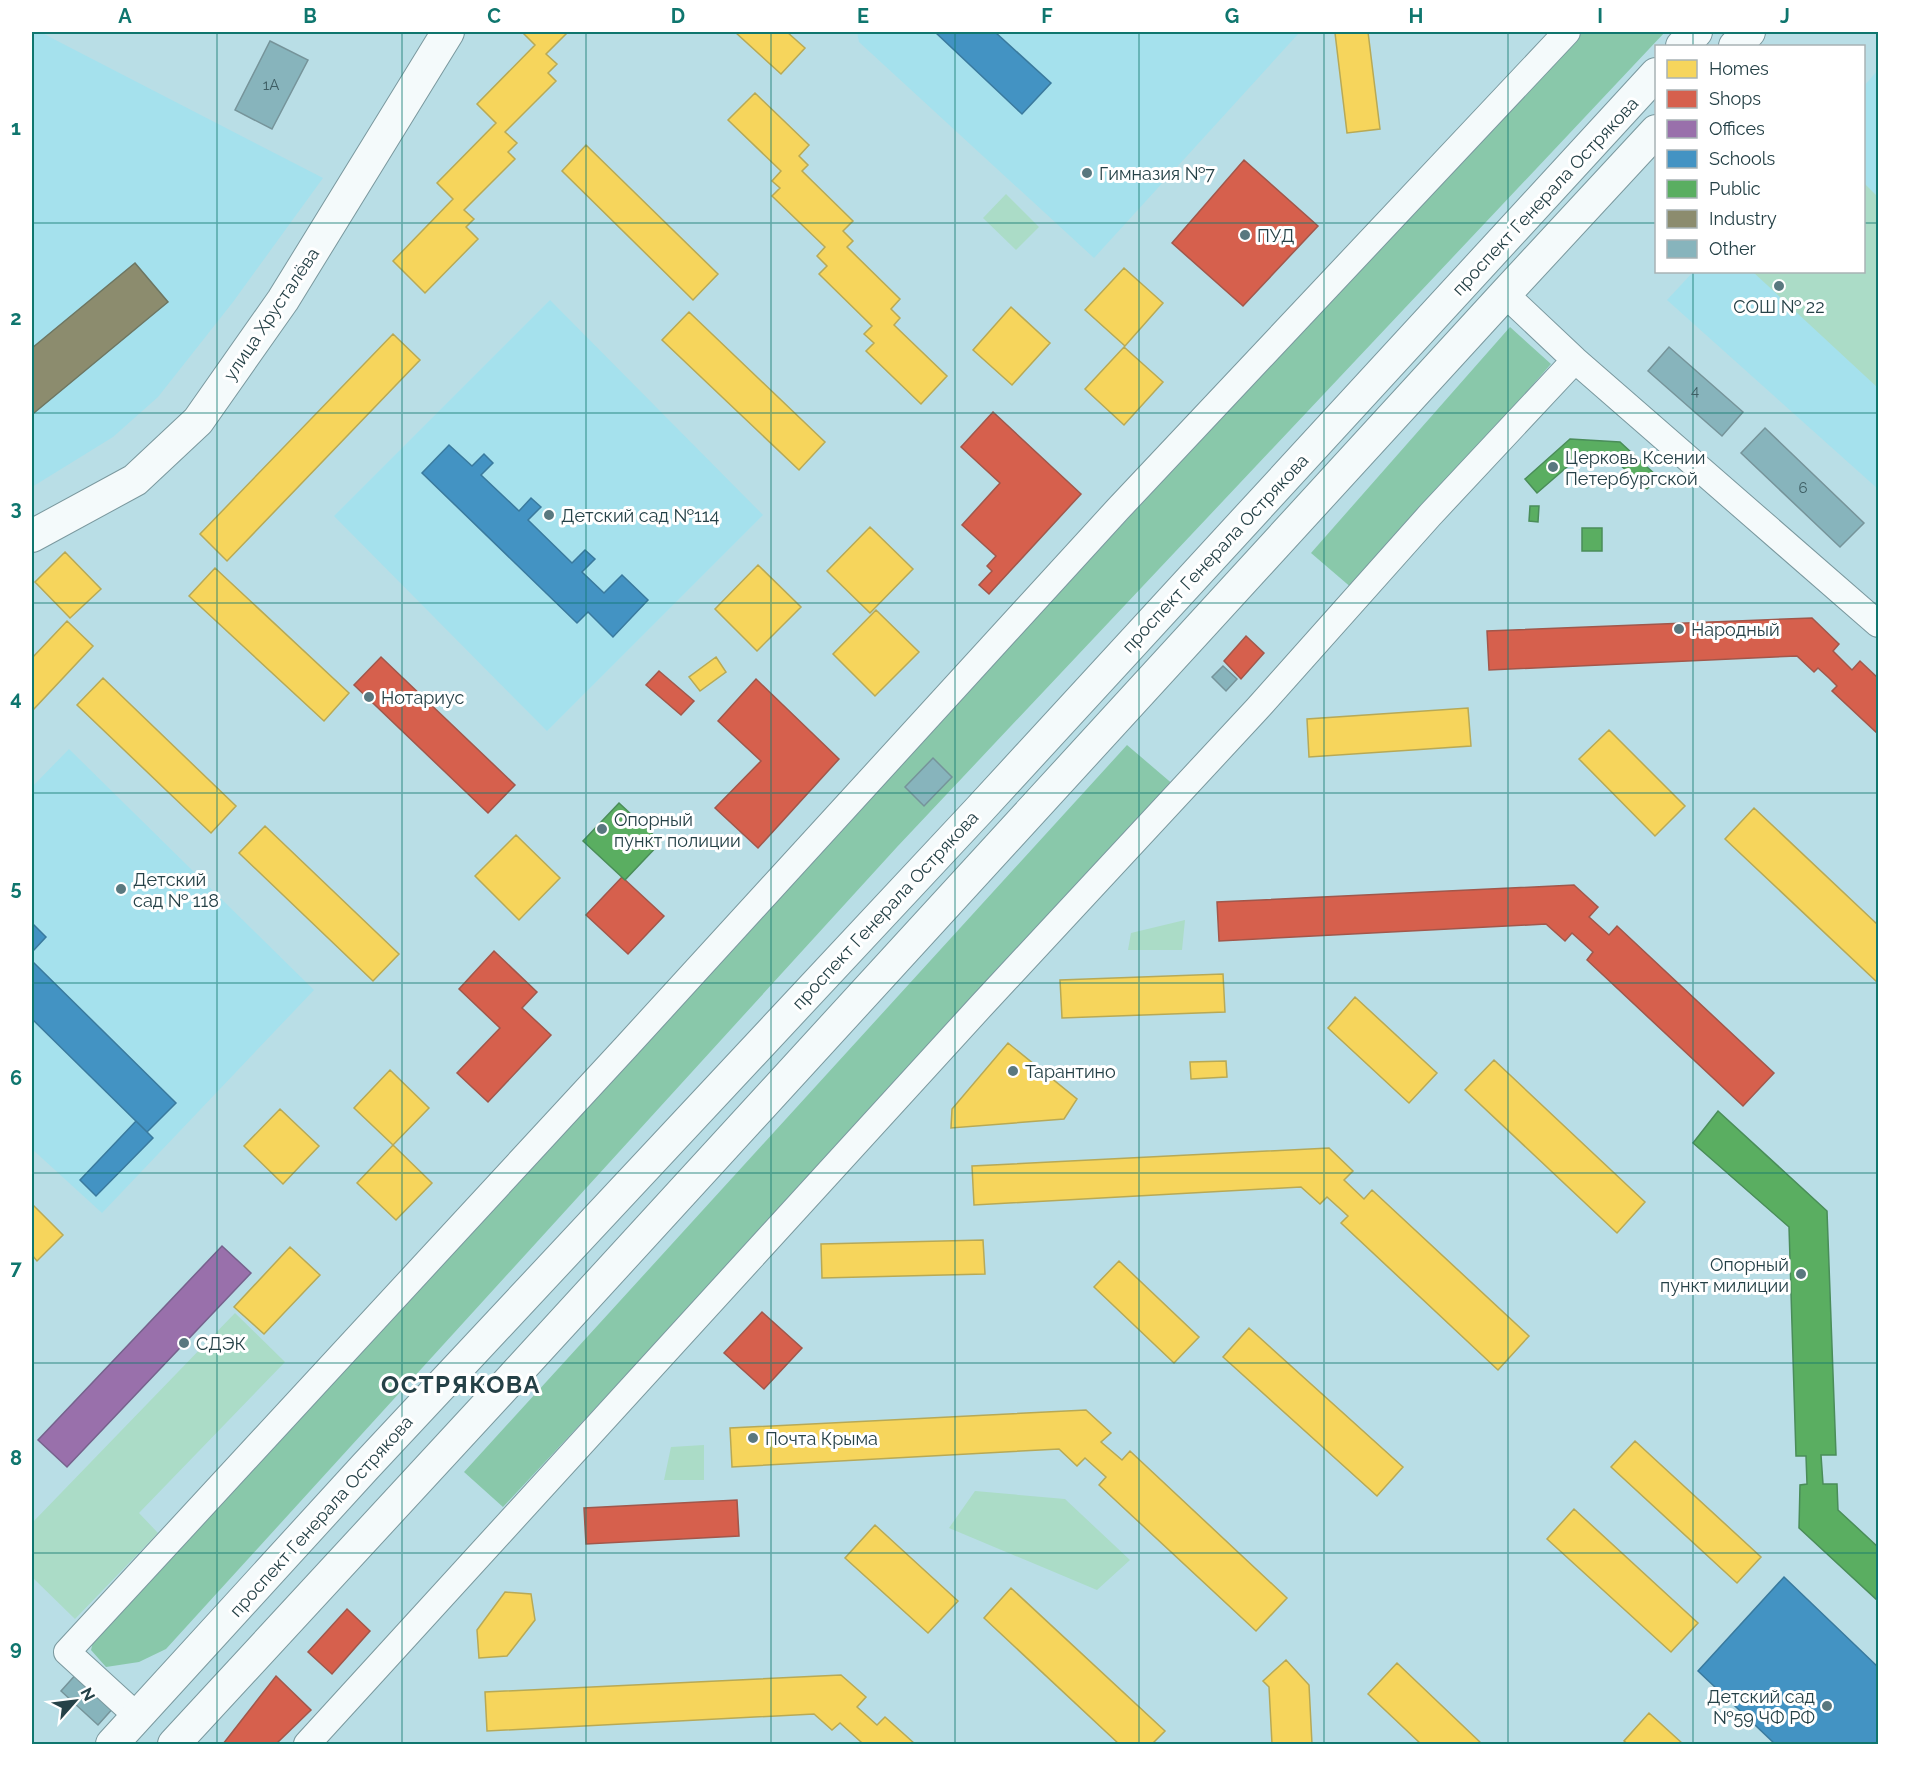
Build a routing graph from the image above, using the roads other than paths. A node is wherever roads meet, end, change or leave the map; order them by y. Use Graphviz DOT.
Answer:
graph roads {
  1 [pos="448,32"];
  2 [pos="1567,32"];
  3 [pos="1696,32"];
  4 [pos="1749,32"];
  5 [pos="1683,45"];
  6 [pos="1737,45"];
  7 [pos="1655,75"];
  8 [pos="1655,132"];
  9 [pos="1505,294"];
  10 [pos="1575,360"];
  11 [pos="32,536"];
  12 [pos="1878,624"];
  13 [pos="137,1716"];
  14 [pos="112,1744"];
  15 [pos="174,1744"];
  16 [pos="307,1744"];
  1 -- 11 [label="main road, улица Хрусталёва"];
  2 -- 13 [label="street"];
  3 -- 5 [label="main road"];
  4 -- 6 [label="main road"];
  7 -- 13 [label="main road, проспект Генерала Острякова"];
  8 -- 9 [label="main road, проспект Генерала Острякова"];
  9 -- 10 [label="street"];
  9 -- 15 [label="main road, проспект Генерала Острякова"];
  10 -- 12 [label="street"];
  10 -- 16 [label="street"];
  13 -- 14 [label="main road, проспект Генерала Острякова"];
}
